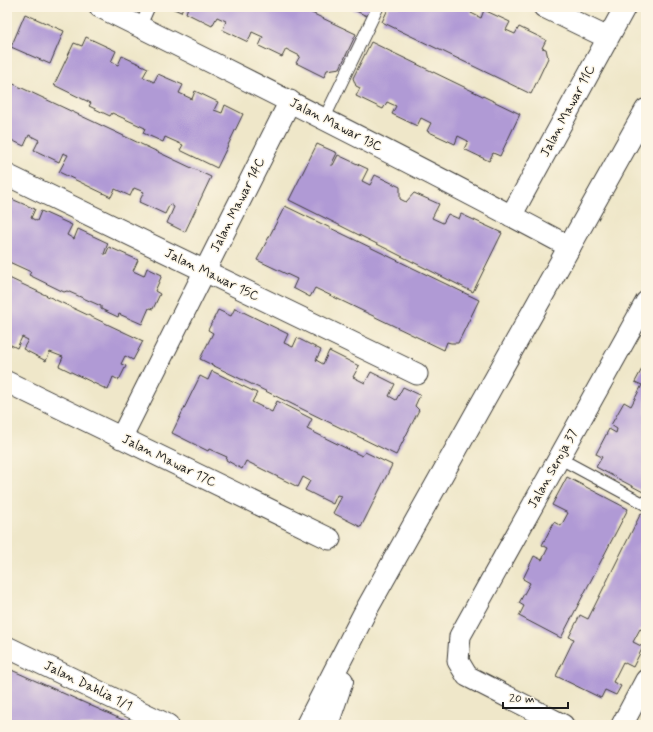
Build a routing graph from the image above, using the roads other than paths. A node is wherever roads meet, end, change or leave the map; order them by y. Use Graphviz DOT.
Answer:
graph roads {
  1 [pos="100,7"];
  2 [pos="149,7"];
  3 [pos="378,7"];
  4 [pos="544,7"];
  5 [pos="625,7"];
  6 [pos="140,27"];
  7 [pos="608,38"];
  8 [pos="290,102"];
  9 [pos="646,110"];
  10 [pos="324,119"];
  11 [pos="7,175"];
  12 [pos="511,216"];
  13 [pos="570,247"];
  14 [pos="205,271"];
  15 [pos="646,302"];
  16 [pos="417,374"];
  17 [pos="7,382"];
  18 [pos="121,438"];
  19 [pos="559,458"];
  20 [pos="646,505"];
  21 [pos="330,539"];
  22 [pos="364,614"];
  23 [pos="7,647"];
  24 [pos="646,680"];
  25 [pos="168,725"];
  26 [pos="308,725"];
  27 [pos="327,725"];
  28 [pos="563,725"];
  29 [pos="622,725"];
  1 -- 6 [label="street, Jalan Mawar 13C"];
  2 -- 6 [label="lane"];
  3 -- 10 [label="lane"];
  4 -- 7 [label="street"];
  5 -- 7 [label="street, Jalan Mawar 11C"];
  6 -- 8 [label="street, Jalan Mawar 13C"];
  7 -- 12 [label="street, Jalan Mawar 11C"];
  8 -- 10 [label="street, Jalan Mawar 13C"];
  8 -- 14 [label="street, Jalan Mawar 14C"];
  9 -- 13 [label="street"];
  10 -- 12 [label="street, Jalan Mawar 13C"];
  11 -- 14 [label="street, Jalan Mawar 15C"];
  12 -- 13 [label="street, Jalan Mawar 13C"];
  13 -- 22 [label="street"];
  14 -- 16 [label="street, Jalan Mawar 15C"];
  14 -- 18 [label="street, Jalan Mawar 14C"];
  15 -- 19 [label="street, Jalan Seroja 37"];
  17 -- 18 [label="street, Jalan Mawar 17C"];
  18 -- 21 [label="street, Jalan Mawar 17C"];
  19 -- 20 [label="lane"];
  19 -- 28 [label="street, Jalan Seroja 37"];
  22 -- 26 [label="street"];
  22 -- 27 [label="street"];
  23 -- 25 [label="street, Jalan Dahlia 1/1"];
  24 -- 29 [label="street"];
}
